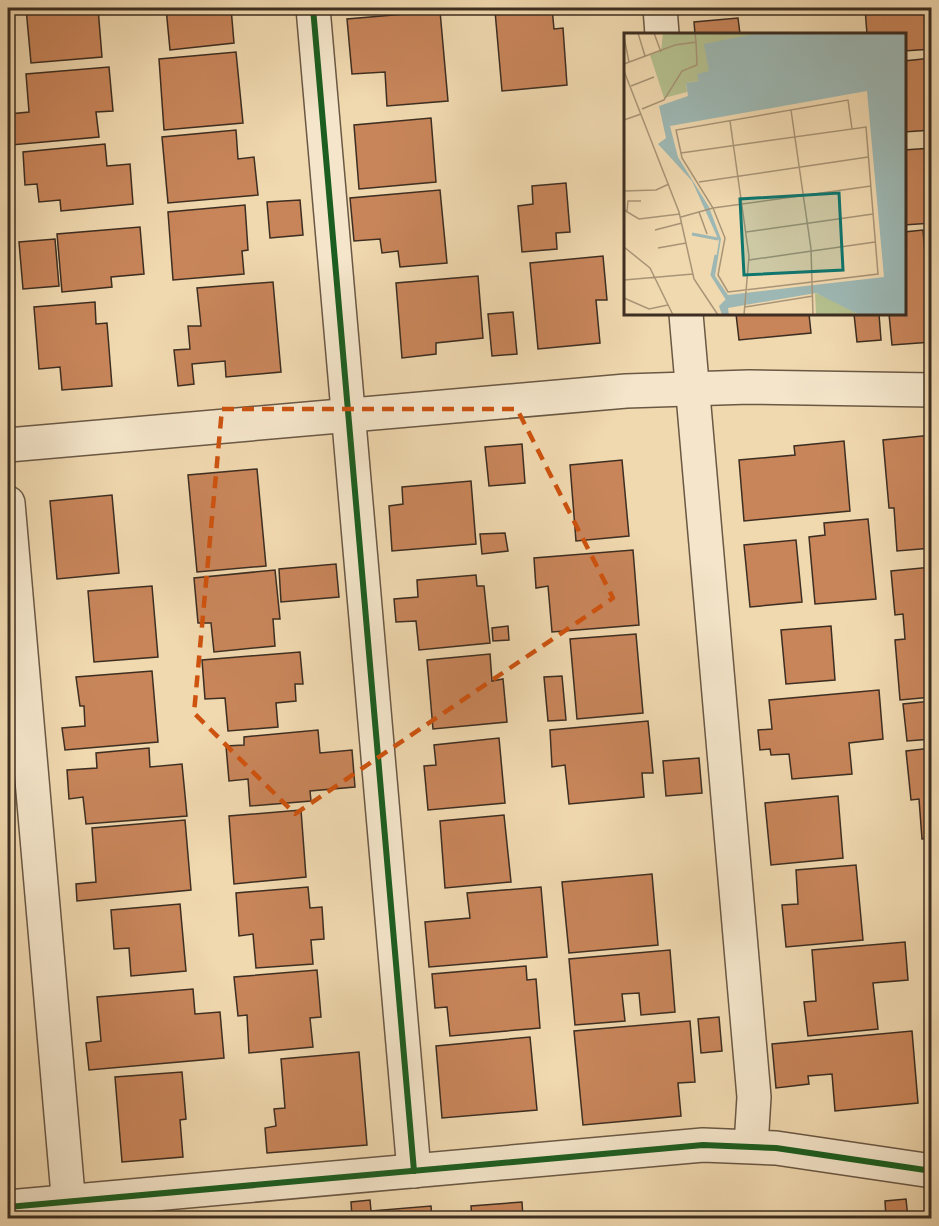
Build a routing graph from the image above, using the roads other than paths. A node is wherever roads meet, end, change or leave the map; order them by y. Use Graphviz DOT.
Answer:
graph roads {
  1 [pos="313,8"];
  2 [pos="660,8"];
  3 [pos="662,33"];
  4 [pos="686,315"];
  5 [pos="693,388"];
  6 [pos="932,390"];
  7 [pos="348,415"];
  8 [pos="8,445"];
  9 [pos="8,503"];
  10 [pos="751,1146"];
  11 [pos="414,1171"];
  12 [pos="932,1171"];
  13 [pos="8,1207"];
  14 [pos="69,1210"];
  1 -- 7 [label="street"];
  2 -- 3 [label="street"];
  4 -- 5 [label="street"];
  5 -- 6 [label="street"];
  5 -- 7 [label="street"];
  5 -- 10 [label="street"];
  7 -- 8 [label="street"];
  7 -- 11 [label="street"];
  9 -- 14 [label="street"];
  10 -- 11 [label="street"];
  10 -- 12 [label="street"];
  11 -- 14 [label="street"];
  13 -- 14 [label="street"];
}
